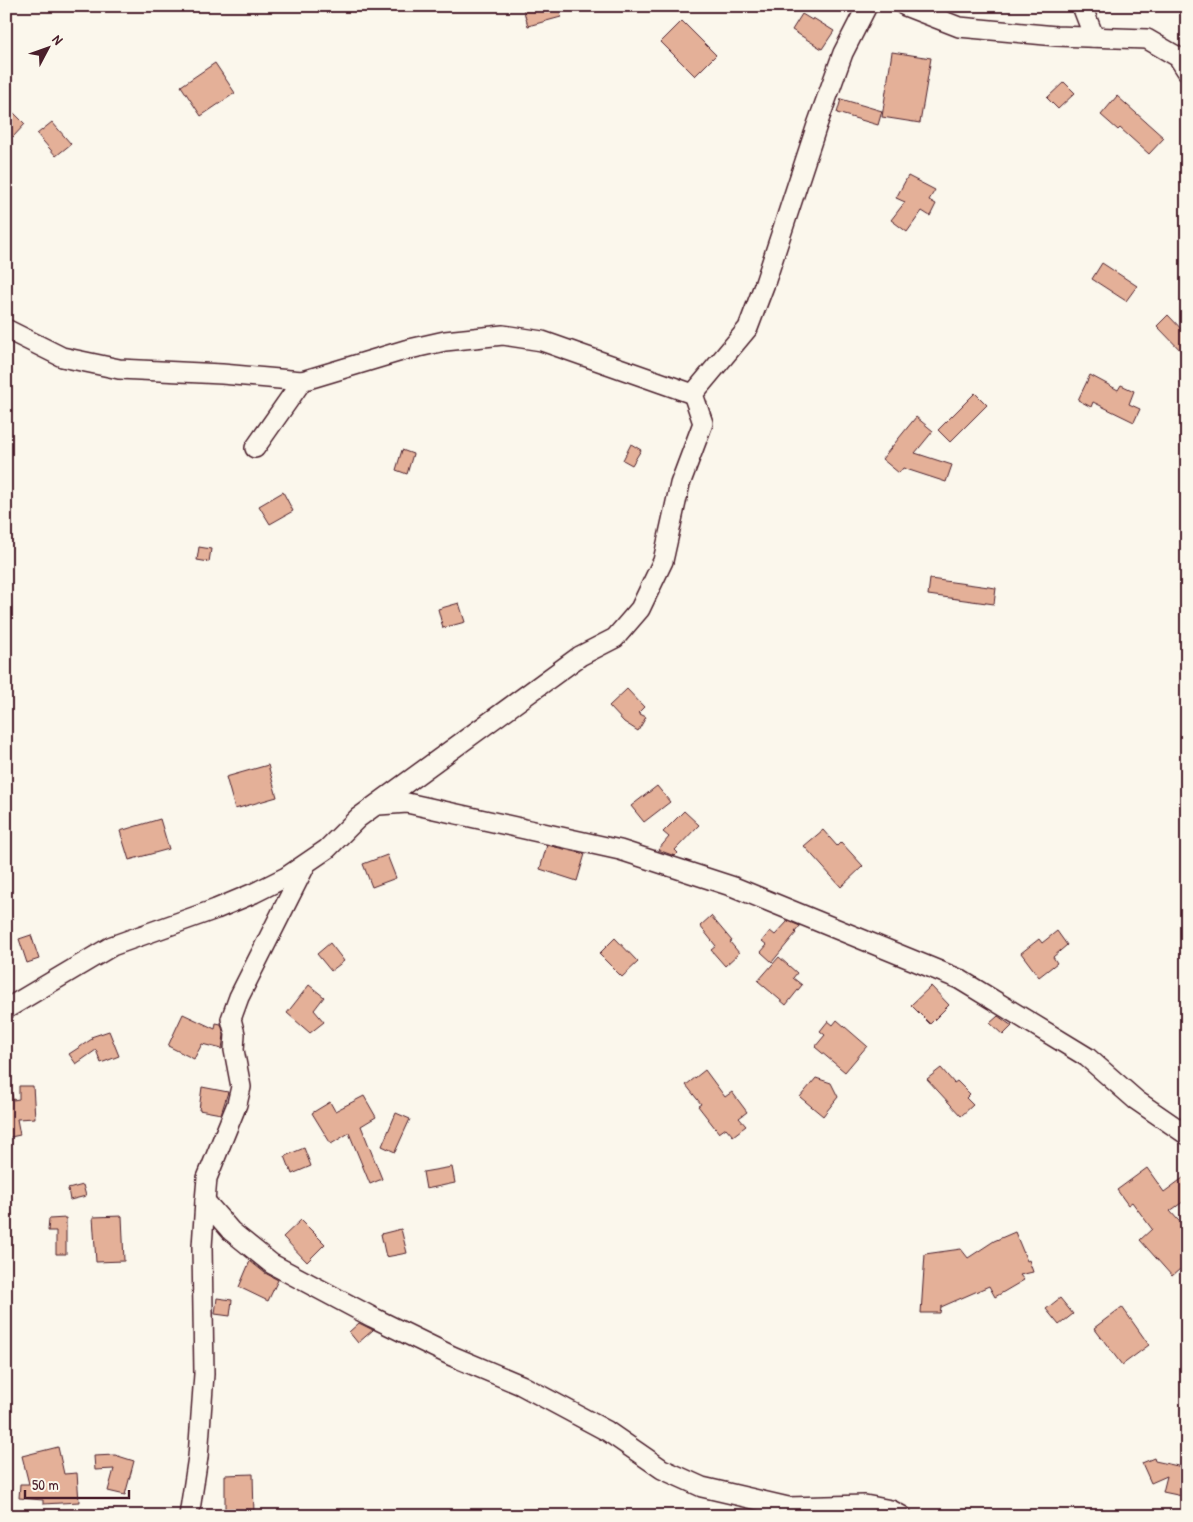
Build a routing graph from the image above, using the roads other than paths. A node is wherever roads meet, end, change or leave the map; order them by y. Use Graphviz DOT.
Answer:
graph roads {
  1 [pos="867,6"];
  2 [pos="905,6"];
  3 [pos="1082,6"];
  4 [pos="1094,37"];
  5 [pos="1187,71"];
  6 [pos="6,329"];
  7 [pos="302,381"];
  8 [pos="693,394"];
  9 [pos="255,448"];
  10 [pos="376,806"];
  11 [pos="306,865"];
  12 [pos="6,1009"];
  13 [pos="1187,1135"];
  14 [pos="205,1201"];
  15 [pos="189,1516"];
  16 [pos="902,1516"];
  1 -- 8 [label="street"];
  2 -- 4 [label="street"];
  3 -- 4 [label="street"];
  4 -- 5 [label="street"];
  6 -- 7 [label="street"];
  7 -- 8 [label="street"];
  7 -- 9 [label="street"];
  8 -- 10 [label="street"];
  10 -- 11 [label="street"];
  10 -- 13 [label="street"];
  11 -- 12 [label="street"];
  11 -- 14 [label="street"];
  14 -- 15 [label="street"];
  14 -- 16 [label="street"];
}
